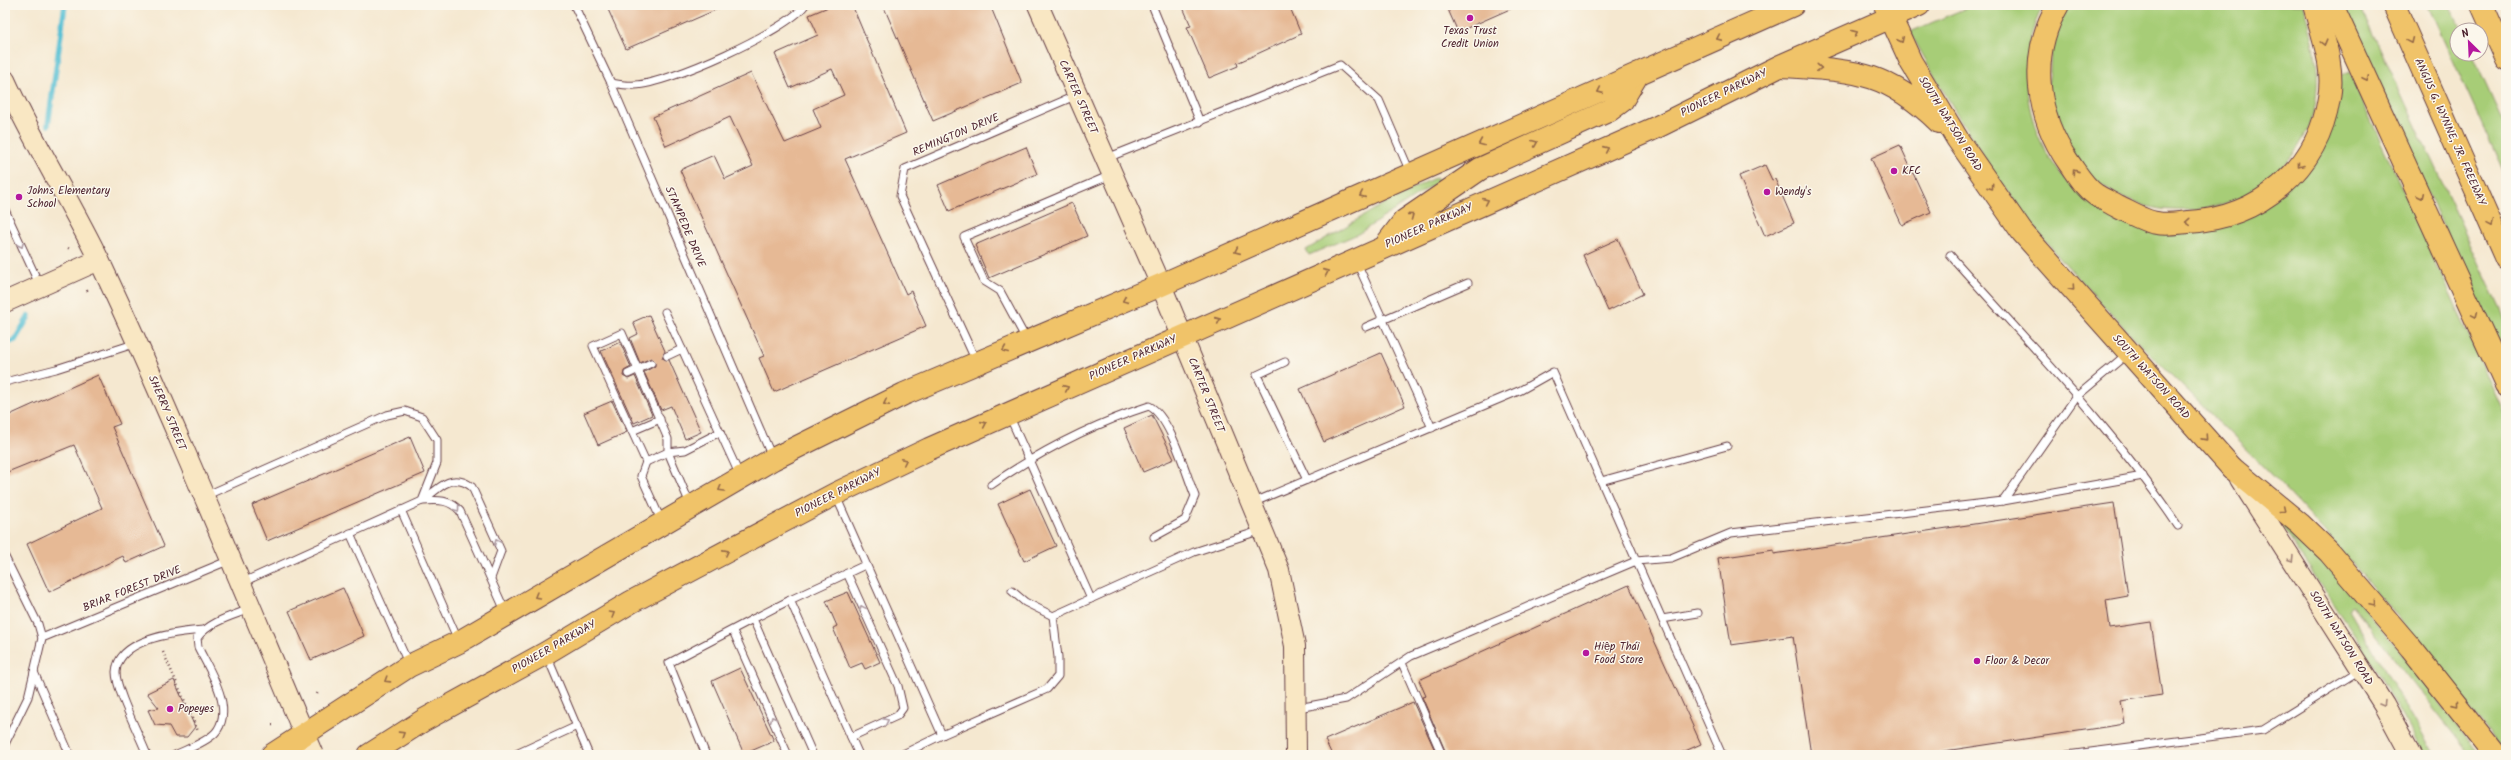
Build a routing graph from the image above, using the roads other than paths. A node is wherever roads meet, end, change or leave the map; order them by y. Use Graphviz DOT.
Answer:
graph roads {
  1 [pos="574,5"];
  2 [pos="805,5"];
  3 [pos="1038,5"];
  4 [pos="1152,5"];
  5 [pos="1766,5"];
  6 [pos="1793,5"];
  7 [pos="1919,5"];
  8 [pos="2058,5"];
  9 [pos="2314,5"];
  10 [pos="2332,5"];
  11 [pos="2394,5"];
  12 [pos="2482,5"];
  13 [pos="1888,11"];
  14 [pos="1749,24"];
  15 [pos="2506,59"];
  16 [pos="1780,66"];
  17 [pos="1638,74"];
  18 [pos="5,80"];
  19 [pos="610,83"];
  20 [pos="1077,95"];
  21 [pos="1200,122"];
  22 [pos="1958,140"];
  23 [pos="1108,166"];
  24 [pos="1411,174"];
  25 [pos="5,210"];
  26 [pos="1386,245"];
  27 [pos="1950,255"];
  28 [pos="1355,259"];
  29 [pos="2506,259"];
  30 [pos="99,260"];
  31 [pos="1468,283"];
  32 [pos="1161,285"];
  33 [pos="40,286"];
  34 [pos="5,302"];
  35 [pos="665,312"];
  36 [pos="1382,320"];
  37 [pos="1366,327"];
  38 [pos="1182,336"];
  39 [pos="1027,341"];
  40 [pos="137,343"];
  41 [pos="682,349"];
  42 [pos="2129,352"];
  43 [pos="667,356"];
  44 [pos="1285,362"];
  45 [pos="651,363"];
  46 [pos="976,363"];
  47 [pos="638,370"];
  48 [pos="628,374"];
  49 [pos="5,382"];
  50 [pos="2506,385"];
  51 [pos="2076,397"];
  52 [pos="1009,413"];
  53 [pos="660,419"];
  54 [pos="1432,428"];
  55 [pos="632,431"];
  56 [pos="720,432"];
  57 [pos="1727,446"];
  58 [pos="668,452"];
  59 [pos="773,459"];
  60 [pos="1029,459"];
  61 [pos="646,462"];
  62 [pos="2232,468"];
  63 [pos="2143,476"];
  64 [pos="741,478"];
  65 [pos="1307,480"];
  66 [pos="1600,481"];
  67 [pos="991,485"];
  68 [pos="835,494"];
  69 [pos="203,497"];
  70 [pos="422,501"];
  71 [pos="2003,501"];
  72 [pos="1251,504"];
  73 [pos="691,506"];
  74 [pos="401,510"];
  75 [pos="662,523"];
  76 [pos="2178,526"];
  77 [pos="1262,530"];
  78 [pos="350,533"];
  79 [pos="1154,537"];
  80 [pos="5,557"];
  81 [pos="230,560"];
  82 [pos="1636,561"];
  83 [pos="865,565"];
  84 [pos="847,573"];
  85 [pos="491,578"];
  86 [pos="240,583"];
  87 [pos="1012,591"];
  88 [pos="1091,599"];
  89 [pos="790,600"];
  90 [pos="251,609"];
  91 [pos="1698,613"];
  92 [pos="507,614"];
  93 [pos="1053,616"];
  94 [pos="754,619"];
  95 [pos="1662,619"];
  96 [pos="203,630"];
  97 [pos="733,631"];
  98 [pos="42,638"];
  99 [pos="459,642"];
  100 [pos="546,653"];
  101 [pos="1402,663"];
  102 [pos="409,666"];
  103 [pos="2361,669"];
  104 [pos="34,672"];
  105 [pos="1296,708"];
  106 [pos="577,726"];
  107 [pos="304,733"];
  108 [pos="942,735"];
  109 [pos="851,737"];
  110 [pos="5,744"];
  111 [pos="70,755"];
  112 [pos="148,755"];
  113 [pos="174,755"];
  114 [pos="272,755"];
  115 [pos="313,755"];
  116 [pos="369,755"];
  117 [pos="514,755"];
  118 [pos="589,755"];
  119 [pos="706,755"];
  120 [pos="788,755"];
  121 [pos="813,755"];
  122 [pos="859,755"];
  123 [pos="901,755"];
  124 [pos="1296,755"];
  125 [pos="1442,755"];
  126 [pos="1722,755"];
  127 [pos="2067,755"];
  128 [pos="2411,755"];
  129 [pos="2496,755"];
  1 -- 19 [label="lane, STAMPEDE DRIVE"];
  2 -- 19 [label="lane"];
  3 -- 20 [label="street, CARTER STREET"];
  4 -- 21 [label="lane"];
  5 -- 14 [label="main road"];
  6 -- 14 [label="main road"];
  7 -- 13 [label="main road, PIONEER PARKWAY"];
  9 -- 8 [label="main road, one-way"];
  10 -- 50 [label="main road, one-way"];
  11 -- 29 [label="main road, ANGUS G. WYNNE, JR. FREEWAY, one-way"];
  12 -- 15 [label="main road"];
  16 -- 13 [label="main road, PIONEER PARKWAY, one-way"];
  13 -- 22 [label="main road, SOUTH WATSON ROAD, one-way"];
  14 -- 17 [label="main road, one-way"];
  16 -- 22 [label="main road, one-way"];
  26 -- 16 [label="main road, PIONEER PARKWAY, one-way"];
  17 -- 24 [label="main road, one-way"];
  26 -- 17 [label="main road, one-way"];
  18 -- 30 [label="street, SHERRY STREET"];
  19 -- 59 [label="lane, STAMPEDE DRIVE"];
  20 -- 23 [label="street, CARTER STREET"];
  20 -- 46 [label="lane, REMINGTON DRIVE"];
  21 -- 23 [label="lane"];
  21 -- 24 [label="lane"];
  22 -- 42 [label="main road, SOUTH WATSON ROAD, one-way"];
  23 -- 32 [label="street, CARTER STREET"];
  23 -- 39 [label="lane"];
  24 -- 32 [label="main road, one-way"];
  25 -- 33 [label="lane, one-way"];
  26 -- 28 [label="main road, PIONEER PARKWAY"];
  27 -- 51 [label="lane"];
  28 -- 36 [label="lane"];
  38 -- 28 [label="main road, PIONEER PARKWAY, one-way"];
  30 -- 33 [label="street"];
  30 -- 40 [label="street, SHERRY STREET"];
  31 -- 36 [label="lane"];
  32 -- 38 [label="street, CARTER STREET"];
  32 -- 39 [label="main road, one-way"];
  33 -- 34 [label="street"];
  35 -- 41 [label="lane"];
  36 -- 37 [label="lane"];
  36 -- 54 [label="lane"];
  52 -- 38 [label="main road, PIONEER PARKWAY, one-way"];
  38 -- 72 [label="street, CARTER STREET"];
  39 -- 46 [label="main road, one-way"];
  40 -- 49 [label="lane"];
  40 -- 69 [label="street, SHERRY STREET"];
  41 -- 43 [label="lane"];
  41 -- 56 [label="lane"];
  42 -- 51 [label="lane"];
  42 -- 62 [label="main road, SOUTH WATSON ROAD, one-way"];
  44 -- 65 [label="lane"];
  45 -- 47 [label="lane"];
  46 -- 59 [label="main road, one-way"];
  47 -- 48 [label="lane"];
  47 -- 53 [label="lane"];
  47 -- 55 [label="lane"];
  51 -- 63 [label="lane"];
  51 -- 71 [label="lane"];
  52 -- 60 [label="lane"];
  68 -- 52 [label="main road, PIONEER PARKWAY, one-way"];
  53 -- 55 [label="lane"];
  53 -- 58 [label="lane"];
  54 -- 65 [label="lane"];
  54 -- 66 [label="lane"];
  55 -- 61 [label="lane"];
  56 -- 58 [label="lane"];
  56 -- 64 [label="lane"];
  57 -- 66 [label="lane"];
  58 -- 61 [label="lane"];
  58 -- 73 [label="lane"];
  59 -- 64 [label="main road"];
  60 -- 67 [label="lane"];
  60 -- 79 [label="lane"];
  60 -- 88 [label="lane"];
  61 -- 75 [label="lane"];
  62 -- 103 [label="street, SOUTH WATSON ROAD, one-way"];
  62 -- 129 [label="main road, one-way"];
  63 -- 71 [label="lane"];
  63 -- 76 [label="lane"];
  64 -- 73 [label="main road, one-way"];
  65 -- 72 [label="lane"];
  66 -- 82 [label="lane"];
  68 -- 83 [label="lane"];
  100 -- 68 [label="main road, PIONEER PARKWAY, one-way"];
  69 -- 70 [label="lane"];
  69 -- 81 [label="street, SHERRY STREET"];
  70 -- 74 [label="lane"];
  70 -- 85 [label="lane, one-way"];
  85 -- 70 [label="lane, one-way"];
  71 -- 82 [label="lane"];
  72 -- 77 [label="street, CARTER STREET"];
  73 -- 75 [label="main road"];
  74 -- 78 [label="lane"];
  74 -- 99 [label="lane"];
  75 -- 92 [label="main road, one-way"];
  77 -- 88 [label="lane"];
  77 -- 105 [label="street, CARTER STREET"];
  78 -- 86 [label="lane"];
  78 -- 102 [label="lane"];
  80 -- 98 [label="lane"];
  81 -- 86 [label="street, SHERRY STREET"];
  81 -- 98 [label="lane, BRIAR FOREST DRIVE"];
  82 -- 95 [label="lane"];
  82 -- 101 [label="lane"];
  83 -- 84 [label="lane"];
  83 -- 108 [label="lane"];
  84 -- 89 [label="lane"];
  109 -- 84 [label="lane, one-way"];
  85 -- 92 [label="lane"];
  86 -- 90 [label="street, SHERRY STREET"];
  87 -- 93 [label="lane"];
  88 -- 93 [label="lane"];
  89 -- 94 [label="lane"];
  89 -- 109 [label="lane"];
  90 -- 96 [label="lane"];
  90 -- 107 [label="street, SHERRY STREET"];
  91 -- 95 [label="lane"];
  92 -- 99 [label="main road"];
  93 -- 108 [label="lane"];
  94 -- 97 [label="lane"];
  94 -- 121 [label="lane"];
  95 -- 126 [label="lane"];
  96 -- 112 [label="lane"];
  96 -- 113 [label="lane"];
  97 -- 119 [label="lane"];
  120 -- 97 [label="lane, one-way"];
  98 -- 104 [label="lane"];
  99 -- 102 [label="main road"];
  100 -- 106 [label="lane"];
  116 -- 100 [label="main road, PIONEER PARKWAY, one-way"];
  101 -- 105 [label="lane"];
  101 -- 125 [label="lane"];
  102 -- 107 [label="main road, one-way"];
  103 -- 127 [label="lane"];
  103 -- 128 [label="street, SOUTH WATSON ROAD, one-way"];
  104 -- 110 [label="lane"];
  104 -- 111 [label="lane"];
  105 -- 124 [label="street, CARTER STREET"];
  106 -- 117 [label="lane"];
  106 -- 118 [label="lane"];
  107 -- 114 [label="main road"];
  107 -- 115 [label="street, SHERRY STREET"];
  108 -- 123 [label="lane"];
  109 -- 122 [label="lane"];
}
